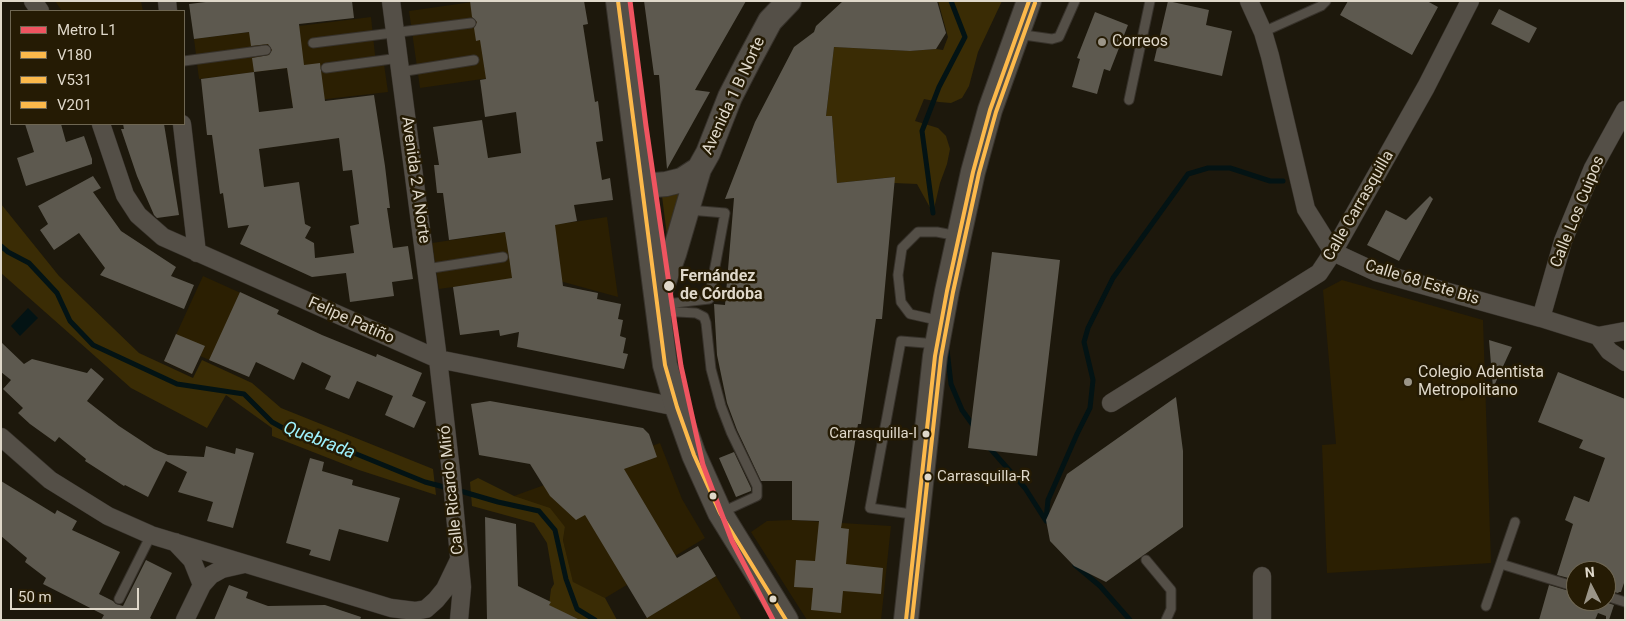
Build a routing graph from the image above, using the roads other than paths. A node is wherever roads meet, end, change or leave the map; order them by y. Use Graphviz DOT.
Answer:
graph roads {
  1 [pos="391,1"];
  2 [pos="618,1"];
  3 [pos="789,1"];
  4 [pos="1029,1"];
  5 [pos="1075,1"];
  6 [pos="1150,1"];
  7 [pos="1249,1"];
  8 [pos="1326,1"];
  9 [pos="1470,1"];
  10 [pos="471,23"];
  11 [pos="395,32"];
  12 [pos="1263,32"];
  13 [pos="1017,34"];
  14 [pos="312,43"];
  15 [pos="266,50"];
  16 [pos="474,60"];
  17 [pos="185,61"];
  18 [pos="400,65"];
  19 [pos="326,68"];
  20 [pos="1128,100"];
  21 [pos="1625,110"];
  22 [pos="101,125"];
  23 [pos="182,125"];
  24 [pos="699,169"];
  25 [pos="643,186"];
  26 [pos="686,210"];
  27 [pos="958,236"];
  28 [pos="1333,252"];
  29 [pos="197,253"];
  30 [pos="503,257"];
  31 [pos="426,269"];
  32 [pos="658,305"];
  33 [pos="1542,318"];
  34 [pos="942,321"];
  35 [pos="1625,331"];
  36 [pos="1598,336"];
  37 [pos="938,344"];
  38 [pos="438,360"];
  39 [pos="1625,362"];
  40 [pos="1111,403"];
  41 [pos="676,407"];
  42 [pos="1,437"];
  43 [pos="720,513"];
  44 [pos="918,515"];
  45 [pos="1515,522"];
  46 [pos="151,535"];
  47 [pos="174,541"];
  48 [pos="459,560"];
  49 [pos="1146,560"];
  50 [pos="248,564"];
  51 [pos="1501,564"];
  52 [pos="1262,576"];
  53 [pos="1566,584"];
  54 [pos="202,585"];
  55 [pos="119,599"];
  56 [pos="1486,606"];
  57 [pos="391,608"];
  58 [pos="185,620"];
  59 [pos="405,620"];
  60 [pos="459,620"];
  61 [pos="786,620"];
  62 [pos="906,620"];
  63 [pos="1166,620"];
  64 [pos="1262,620"];
  1 -- 11 [label="street, Avenida 2 A Norte"];
  2 -- 25 [label="main road"];
  3 -- 24 [label="main road, Avenida 1 B Norte"];
  4 -- 13 [label="main road"];
  5 -- 13 [label="lane"];
  6 -- 20 [label="lane"];
  7 -- 12 [label="street"];
  8 -- 12 [label="lane"];
  9 -- 28 [label="street, Calle Carrasquilla"];
  10 -- 11 [label="lane"];
  11 -- 14 [label="lane"];
  11 -- 18 [label="street, Avenida 2 A Norte"];
  12 -- 28 [label="street"];
  13 -- 27 [label="main road"];
  15 -- 17 [label="lane"];
  16 -- 18 [label="lane"];
  18 -- 19 [label="lane"];
  18 -- 31 [label="street, Avenida 2 A Norte"];
  21 -- 33 [label="street, Calle Los Cuipos"];
  22 -- 29 [label="street, Felipe Patiño"];
  23 -- 29 [label="street"];
  24 -- 25 [label="main road, Avenida 1 B Norte"];
  24 -- 26 [label="main road"];
  25 -- 32 [label="main road"];
  26 -- 32 [label="main road"];
  26 -- 32 [label="lane"];
  27 -- 34 [label="main road"];
  27 -- 34 [label="lane"];
  28 -- 33 [label="street, Calle 68 Este Bis"];
  28 -- 40 [label="street, Calle Carrasquilla"];
  29 -- 38 [label="street, Felipe Patiño"];
  30 -- 31 [label="lane"];
  31 -- 38 [label="street, Avenida 2 A Norte"];
  32 -- 41 [label="main road"];
  32 -- 43 [label="lane"];
  33 -- 36 [label="street, Calle 68 Este Bis"];
  34 -- 37 [label="main road"];
  35 -- 36 [label="street, Calle 68 Este Bis"];
  36 -- 39 [label="street"];
  37 -- 44 [label="main road"];
  37 -- 44 [label="lane"];
  38 -- 41 [label="street, Felipe Patiño"];
  38 -- 48 [label="street, Calle Ricardo Miró"];
  41 -- 43 [label="main road"];
  42 -- 46 [label="street"];
  43 -- 61 [label="main road"];
  44 -- 62 [label="main road"];
  45 -- 51 [label="lane"];
  46 -- 47 [label="street"];
  46 -- 55 [label="lane"];
  47 -- 50 [label="street"];
  47 -- 54 [label="street"];
  48 -- 57 [label="street"];
  48 -- 60 [label="street, Calle Ricardo Miró"];
  49 -- 63 [label="lane"];
  50 -- 54 [label="street"];
  50 -- 57 [label="street"];
  51 -- 53 [label="lane"];
  51 -- 56 [label="lane"];
  52 -- 64 [label="street"];
  54 -- 58 [label="street"];
  57 -- 59 [label="street"];
}
